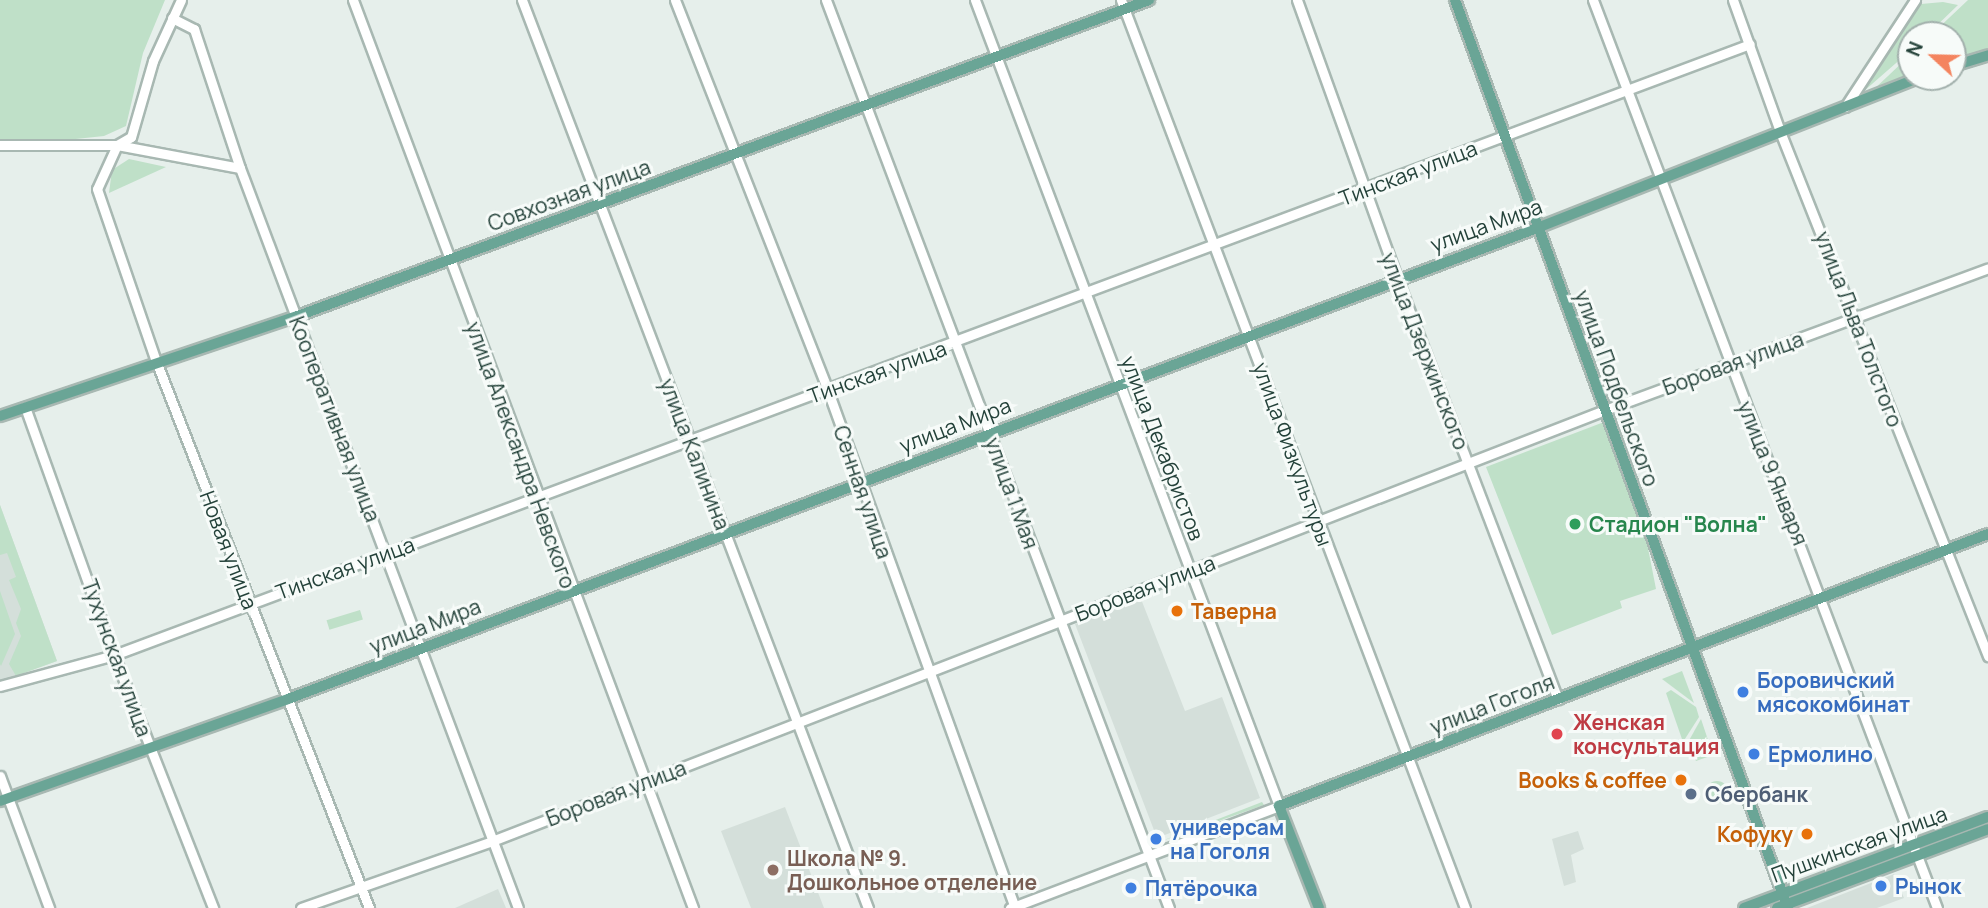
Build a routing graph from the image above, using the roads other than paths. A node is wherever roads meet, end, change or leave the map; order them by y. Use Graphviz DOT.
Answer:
graph roads {
  1 [pos="181,0"];
  2 [pos="353,0"];
  3 [pos="522,0"];
  4 [pos="676,0"];
  5 [pos="826,0"];
  6 [pos="975,0"];
  7 [pos="1149,0"];
  8 [pos="1297,0"];
  9 [pos="1455,0"];
  10 [pos="1593,0"];
  11 [pos="1734,0"];
  12 [pos="1915,0"];
  13 [pos="1122,5"];
  14 [pos="172,18"];
  15 [pos="1750,44"];
  16 [pos="1988,55"];
  17 [pos="996,58"];
  18 [pos="1967,62"];
  19 [pos="1897,86"];
  20 [pos="1626,89"];
  21 [pos="866,104"];
  22 [pos="1845,107"];
  23 [pos="1782,134"];
  24 [pos="131,136"];
  25 [pos="1505,137"];
  26 [pos="0,145"];
  27 [pos="117,145"];
  28 [pos="136,149"];
  29 [pos="734,153"];
  30 [pos="240,169"];
  31 [pos="1661,178"];
  32 [pos="1364,190"];
  33 [pos="600,205"];
  34 [pos="1537,228"];
  35 [pos="1216,246"];
  36 [pos="449,260"];
  37 [pos="1988,268"];
  38 [pos="1397,278"];
  39 [pos="1083,293"];
  40 [pos="1856,316"];
  41 [pos="295,317"];
  42 [pos="1250,336"];
  43 [pos="956,343"];
  44 [pos="156,361"];
  45 [pos="1730,365"];
  46 [pos="1119,383"];
  47 [pos="828,391"];
  48 [pos="26,407"];
  49 [pos="1605,410"];
  50 [pos="0,416"];
  51 [pos="989,431"];
  52 [pos="689,441"];
  53 [pos="1468,464"];
  54 [pos="860,483"];
  55 [pos="538,499"];
  56 [pos="1319,523"];
  57 [pos="726,533"];
  58 [pos="1988,534"];
  59 [pos="1946,552"];
  60 [pos="387,553"];
  61 [pos="1188,571"];
  62 [pos="572,590"];
  63 [pos="1821,600"];
  64 [pos="249,603"];
  65 [pos="1058,621"];
  66 [pos="423,648"];
  67 [pos="1691,648"];
  68 [pos="114,655"];
  69 [pos="1988,656"];
  70 [pos="926,671"];
  71 [pos="0,686"];
  72 [pos="288,699"];
  73 [pos="1558,699"];
  74 [pos="801,723"];
  75 [pos="150,750"];
  76 [pos="1405,758"];
  77 [pos="0,776"];
  78 [pos="645,782"];
  79 [pos="4,799"];
  80 [pos="1279,807"];
  81 [pos="1988,817"];
  82 [pos="1988,829"];
  83 [pos="492,841"];
  84 [pos="1915,850"];
  85 [pos="1149,857"];
  86 [pos="360,885"];
  87 [pos="1783,903"];
  88 [pos="1013,907"];
  89 [pos="49,908"];
  90 [pos="213,908"];
  91 [pos="301,908"];
  92 [pos="369,908"];
  93 [pos="518,908"];
  94 [pos="693,908"];
  95 [pos="868,908"];
  96 [pos="1169,908"];
  97 [pos="1319,908"];
  98 [pos="1465,908"];
  99 [pos="1744,908"];
  100 [pos="1937,908"];
  1 -- 14 [label="street"];
  2 -- 36 [label="street, улица Александра Невского"];
  3 -- 33 [label="street, улица Калинина"];
  4 -- 29 [label="street, Сенная улица"];
  5 -- 21 [label="street, улица 1 Мая"];
  6 -- 17 [label="street, улица Декабристов"];
  7 -- 13 [label="main road, Совхозная улица"];
  8 -- 32 [label="street, улица Дзержинского"];
  9 -- 25 [label="main road, улица Подбельского"];
  10 -- 20 [label="street, улица 9 Января"];
  11 -- 15 [label="street, улица Льва Толстого"];
  12 -- 22 [label="street"];
  13 -- 17 [label="main road, Совхозная улица"];
  13 -- 35 [label="street, улица Физкультуры"];
  14 -- 24 [label="street"];
  14 -- 30 [label="street, Кооперативная улица"];
  15 -- 20 [label="street, Тинская улица"];
  15 -- 23 [label="street, улица Льва Толстого"];
  16 -- 18 [label="main road"];
  17 -- 21 [label="main road, Совхозная улица"];
  17 -- 39 [label="street, улица Декабристов"];
  19 -- 22 [label="main road, улица Мира"];
  20 -- 25 [label="street, Тинская улица"];
  20 -- 31 [label="street, улица 9 Января"];
  21 -- 29 [label="main road, Совхозная улица"];
  21 -- 43 [label="street, улица 1 Мая"];
  22 -- 23 [label="main road, улица Мира"];
  23 -- 31 [label="main road, улица Мира"];
  23 -- 40 [label="street, улица Льва Толстого"];
  24 -- 27 [label="street"];
  24 -- 28 [label="street"];
  25 -- 32 [label="street, Тинская улица"];
  25 -- 34 [label="main road, улица Подбельского"];
  26 -- 27 [label="street"];
  27 -- 28 [label="street"];
  27 -- 44 [label="street, Новая улица"];
  28 -- 30 [label="street"];
  29 -- 33 [label="main road, Совхозная улица"];
  29 -- 47 [label="street, Сенная улица"];
  30 -- 41 [label="street, Кооперативная улица"];
  31 -- 34 [label="main road, улица Мира"];
  31 -- 45 [label="street, улица 9 Января"];
  32 -- 35 [label="street, Тинская улица"];
  32 -- 38 [label="street, улица Дзержинского"];
  33 -- 36 [label="main road, Совхозная улица"];
  33 -- 52 [label="street, улица Калинина"];
  34 -- 38 [label="main road, улица Мира"];
  34 -- 49 [label="main road, улица Подбельского"];
  35 -- 39 [label="street, Тинская улица"];
  35 -- 42 [label="street, улица Физкультуры"];
  36 -- 41 [label="main road, Совхозная улица"];
  36 -- 55 [label="street, улица Александра Невского"];
  37 -- 40 [label="street, Боровая улица"];
  38 -- 42 [label="main road, улица Мира"];
  38 -- 53 [label="street, улица Дзержинского"];
  39 -- 43 [label="street, Тинская улица"];
  39 -- 46 [label="street, улица Декабристов"];
  40 -- 45 [label="street, Боровая улица"];
  40 -- 59 [label="street, улица Льва Толстого"];
  41 -- 44 [label="main road, Совхозная улица"];
  41 -- 60 [label="street, Кооперативная улица"];
  42 -- 46 [label="main road, улица Мира"];
  42 -- 56 [label="street, улица Физкультуры"];
  43 -- 47 [label="street, Тинская улица"];
  43 -- 51 [label="street, улица 1 Мая"];
  44 -- 48 [label="main road, Совхозная улица"];
  44 -- 64 [label="street, Новая улица"];
  45 -- 49 [label="street, Боровая улица"];
  45 -- 63 [label="street, улица 9 Января"];
  46 -- 51 [label="main road, улица Мира"];
  46 -- 61 [label="street, улица Декабристов"];
  47 -- 52 [label="street, Тинская улица"];
  47 -- 54 [label="street, Сенная улица"];
  48 -- 50 [label="main road, Совхозная улица"];
  48 -- 68 [label="street, Тухунская улица"];
  49 -- 53 [label="street, Боровая улица"];
  49 -- 67 [label="main road, улица Подбельского"];
  51 -- 54 [label="main road, улица Мира"];
  51 -- 65 [label="street, улица 1 Мая"];
  52 -- 55 [label="street, Тинская улица"];
  52 -- 57 [label="street, улица Калинина"];
  53 -- 56 [label="street, Боровая улица"];
  53 -- 73 [label="street, улица Дзержинского"];
  54 -- 57 [label="main road, улица Мира"];
  54 -- 70 [label="street, Сенная улица"];
  55 -- 60 [label="street, Тинская улица"];
  55 -- 62 [label="street, улица Александра Невского"];
  56 -- 61 [label="street, Боровая улица"];
  56 -- 76 [label="street, улица Физкультуры"];
  57 -- 62 [label="main road, улица Мира"];
  57 -- 74 [label="street, улица Калинина"];
  58 -- 59 [label="main road, улица Гоголя"];
  59 -- 63 [label="main road, улица Гоголя"];
  59 -- 69 [label="street, улица Льва Толстого"];
  60 -- 64 [label="street, Тинская улица"];
  60 -- 66 [label="street, Кооперативная улица"];
  61 -- 65 [label="street, Боровая улица"];
  61 -- 80 [label="street, улица Декабристов"];
  62 -- 66 [label="main road, улица Мира"];
  62 -- 78 [label="street, улица Александра Невского"];
  63 -- 67 [label="main road, улица Гоголя"];
  63 -- 84 [label="street, улица 9 Января"];
  64 -- 68 [label="street, Тинская улица"];
  64 -- 72 [label="street, Новая улица"];
  65 -- 70 [label="street, Боровая улица"];
  65 -- 85 [label="street, улица 1 Мая"];
  66 -- 72 [label="main road, улица Мира"];
  66 -- 83 [label="street, Кооперативная улица"];
  67 -- 73 [label="main road, улица Гоголя"];
  67 -- 87 [label="main road, улица Подбельского"];
  68 -- 71 [label="street, Тинская улица"];
  68 -- 75 [label="street, Тухунская улица"];
  70 -- 74 [label="street, Боровая улица"];
  70 -- 88 [label="street, Сенная улица"];
  72 -- 75 [label="main road, улица Мира"];
  72 -- 86 [label="street, Новая улица"];
  73 -- 76 [label="main road, улица Гоголя"];
  74 -- 78 [label="street, Боровая улица"];
  74 -- 95 [label="street, улица Калинина"];
  75 -- 79 [label="main road, улица Мира"];
  75 -- 90 [label="street, Тухунская улица"];
  76 -- 80 [label="main road, улица Гоголя"];
  76 -- 98 [label="street, улица Физкультуры"];
  77 -- 79 [label="street"];
  78 -- 83 [label="street, Боровая улица"];
  78 -- 94 [label="street, улица Александра Невского"];
  79 -- 89 [label="street"];
  80 -- 85 [label="street, улица Гоголя"];
  80 -- 97 [label="main road, улица Декабристов"];
  81 -- 84 [label="main road, Пушкинская улица"];
  82 -- 84 [label="main road, Пушкинская улица"];
  83 -- 86 [label="street, Боровая улица"];
  83 -- 93 [label="street, Кооперативная улица"];
  84 -- 87 [label="main road, Пушкинская улица"];
  84 -- 100 [label="street, улица 9 Января"];
  85 -- 88 [label="street, улица Гоголя"];
  85 -- 96 [label="street, улица 1 Мая"];
  86 -- 91 [label="street, Боровая улица"];
  86 -- 92 [label="street, Новая улица"];
  87 -- 99 [label="main road, Пушкинская улица"];
}
